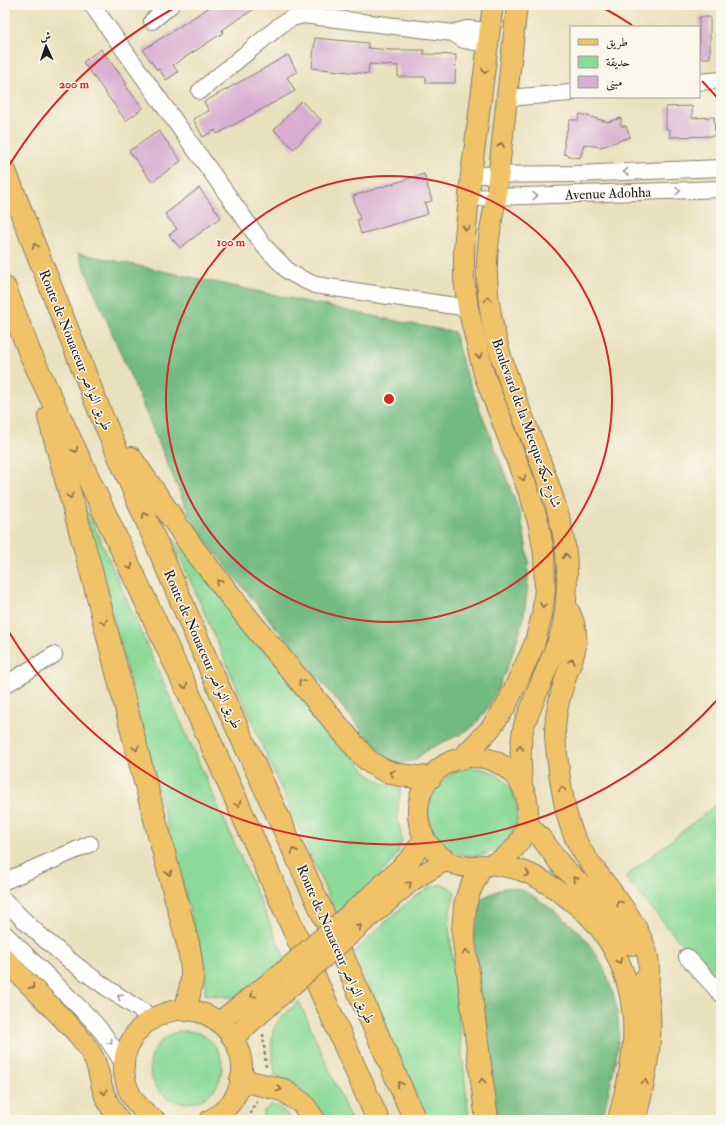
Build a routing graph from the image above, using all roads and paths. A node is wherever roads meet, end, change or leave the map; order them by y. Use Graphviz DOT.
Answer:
graph roads {
  1 [pos="92,5"];
  2 [pos="171,5"];
  3 [pos="493,5"];
  4 [pos="517,5"];
  5 [pos="301,10"];
  6 [pos="152,21"];
  7 [pos="489,38"];
  8 [pos="721,80"];
  9 [pos="700,82"];
  10 [pos="200,90"];
  11 [pos="570,93"];
  12 [pos="506,98"];
  13 [pos="721,168"];
  14 [pos="5,171"];
  15 [pos="471,175"];
  16 [pos="498,175"];
  17 [pos="721,189"];
  18 [pos="469,198"];
  19 [pos="496,198"];
  20 [pos="5,288"];
  21 [pos="468,308"];
  22 [pos="29,351"];
  23 [pos="100,412"];
  24 [pos="566,605"];
  25 [pos="54,655"];
  26 [pos="5,685"];
  27 [pos="461,758"];
  28 [pos="430,778"];
  29 [pos="522,787"];
  30 [pos="527,823"];
  31 [pos="424,839"];
  32 [pos="90,844"];
  33 [pos="446,860"];
  34 [pos="486,865"];
  35 [pos="5,881"];
  36 [pos="5,901"];
  37 [pos="374,904"];
  38 [pos="5,934"];
  39 [pos="687,957"];
  40 [pos="5,959"];
  41 [pos="286,980"];
  42 [pos="648,990"];
  43 [pos="721,994"];
  44 [pos="186,1010"];
  45 [pos="154,1018"];
  46 [pos="253,1020"];
  47 [pos="219,1022"];
  48 [pos="233,1038"];
  49 [pos="124,1064"];
  50 [pos="266,1072"];
  51 [pos="241,1080"];
  52 [pos="258,1101"];
  53 [pos="231,1112"];
  54 [pos="119,1120"];
  55 [pos="155,1120"];
  56 [pos="210,1120"];
  57 [pos="251,1120"];
  58 [pos="314,1120"];
  59 [pos="378,1120"];
  60 [pos="415,1120"];
  61 [pos="487,1120"];
  62 [pos="618,1120"];
  63 [pos="636,1120"];
  1 -- 21 [label="street"];
  2 -- 6 [label="street"];
  3 -- 7 [label="main road, Boulevard de la Mecque شارع مكة"];
  4 -- 12 [label="main road, Boulevard de la Mecque شارع مكة"];
  5 -- 7 [label="street"];
  5 -- 10 [label="street"];
  7 -- 15 [label="main road, Boulevard de la Mecque شارع مكة, one-way"];
  8 -- 9 [label="street"];
  11 -- 12 [label="street"];
  16 -- 12 [label="main road, Boulevard de la Mecque شارع مكة, one-way"];
  13 -- 16 [label="street, Avenue Adohha, one-way"];
  23 -- 14 [label="highway, Route de Nouaceur طريق النواصر, one-way"];
  15 -- 16 [label="street, Avenue Adohha"];
  15 -- 18 [label="main road, Boulevard de la Mecque شارع مكة"];
  16 -- 19 [label="main road, Boulevard de la Mecque شارع مكة"];
  19 -- 17 [label="street, Avenue Adohha, one-way"];
  18 -- 19 [label="street, Avenue Adohha"];
  18 -- 21 [label="main road, Boulevard de la Mecque شارع مكة, one-way"];
  24 -- 19 [label="main road, Boulevard de la Mecque شارع مكة, one-way"];
  20 -- 22 [label="highway"];
  21 -- 27 [label="main road, Boulevard de la Mecque شارع مكة, one-way"];
  22 -- 44 [label="highway, one-way"];
  22 -- 59 [label="highway, one-way"];
  28 -- 23 [label="highway, one-way"];
  60 -- 23 [label="highway, Route de Nouaceur طريق النواصر, one-way"];
  29 -- 24 [label="main road, Boulevard de la Mecque شارع مكة, one-way"];
  42 -- 24 [label="main road, one-way"];
  25 -- 26 [label="street"];
  27 -- 28 [label="main road"];
  27 -- 29 [label="main road"];
  28 -- 31 [label="main road"];
  29 -- 30 [label="main road"];
  30 -- 34 [label="main road"];
  42 -- 30 [label="main road, one-way"];
  31 -- 33 [label="main road"];
  31 -- 37 [label="main road"];
  32 -- 35 [label="street"];
  33 -- 34 [label="main road"];
  37 -- 33 [label="main road, one-way"];
  61 -- 34 [label="highway, one-way"];
  34 -- 62 [label="main road, one-way"];
  45 -- 36 [label="street, one-way"];
  37 -- 41 [label="main road, bridge"];
  38 -- 49 [label="street, one-way"];
  39 -- 43 [label="street"];
  40 -- 54 [label="main road, one-way"];
  41 -- 46 [label="main road"];
  41 -- 47 [label="main road, one-way"];
  63 -- 42 [label="main road, one-way"];
  44 -- 45 [label="main road"];
  44 -- 47 [label="main road"];
  45 -- 49 [label="main road"];
  46 -- 48 [label="main road"];
  46 -- 50 [label="path"];
  47 -- 48 [label="main road"];
  48 -- 51 [label="main road"];
  49 -- 55 [label="main road"];
  51 -- 53 [label="main road"];
  51 -- 58 [label="highway, one-way"];
  52 -- 57 [label="path"];
  53 -- 56 [label="main road"];
}
